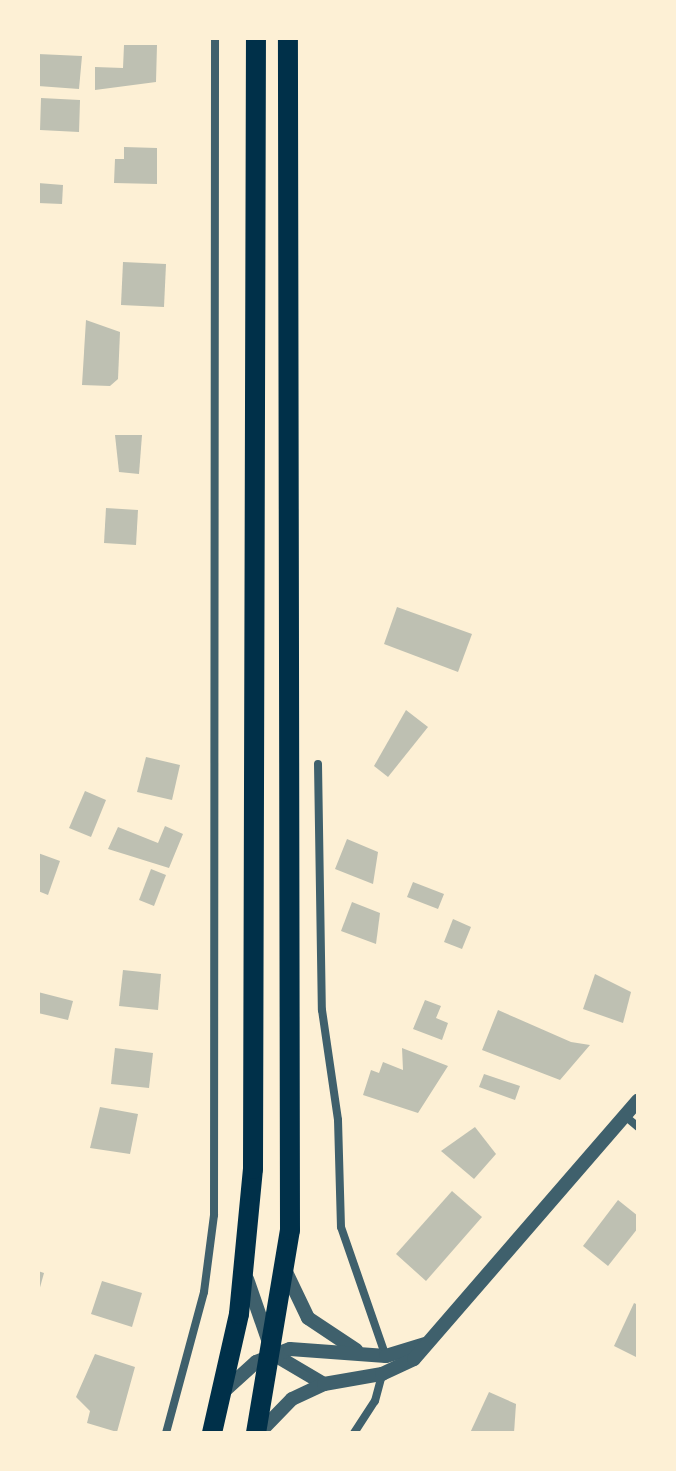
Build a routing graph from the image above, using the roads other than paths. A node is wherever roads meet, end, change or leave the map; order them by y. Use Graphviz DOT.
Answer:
graph roads {
  1 [pos="215,38"];
  2 [pos="256,38"];
  3 [pos="288,38"];
  4 [pos="318,764"];
  5 [pos="638,1100"];
  6 [pos="625,1116"];
  7 [pos="638,1127"];
  8 [pos="245,1271"];
  9 [pos="286,1272"];
  10 [pos="433,1340"];
  11 [pos="273,1354"];
  12 [pos="364,1354"];
  13 [pos="386,1356"];
  14 [pos="382,1374"];
  15 [pos="324,1384"];
  16 [pos="224,1391"];
  17 [pos="166,1433"];
  18 [pos="212,1433"];
  19 [pos="257,1433"];
  20 [pos="354,1433"];
  1 -- 17 [label="street"];
  2 -- 8 [label="main road"];
  3 -- 9 [label="main road"];
  4 -- 13 [label="street"];
  5 -- 6 [label="street"];
  6 -- 7 [label="street"];
  6 -- 10 [label="street"];
  8 -- 11 [label="street"];
  8 -- 16 [label="main road"];
  9 -- 11 [label="main road"];
  9 -- 12 [label="street"];
  10 -- 13 [label="street"];
  10 -- 14 [label="street"];
  11 -- 12 [label="street"];
  11 -- 15 [label="street"];
  11 -- 16 [label="street"];
  11 -- 19 [label="main road"];
  12 -- 13 [label="street"];
  13 -- 14 [label="street"];
  14 -- 15 [label="street"];
  14 -- 20 [label="street"];
  15 -- 19 [label="street"];
  16 -- 18 [label="main road"];
}
